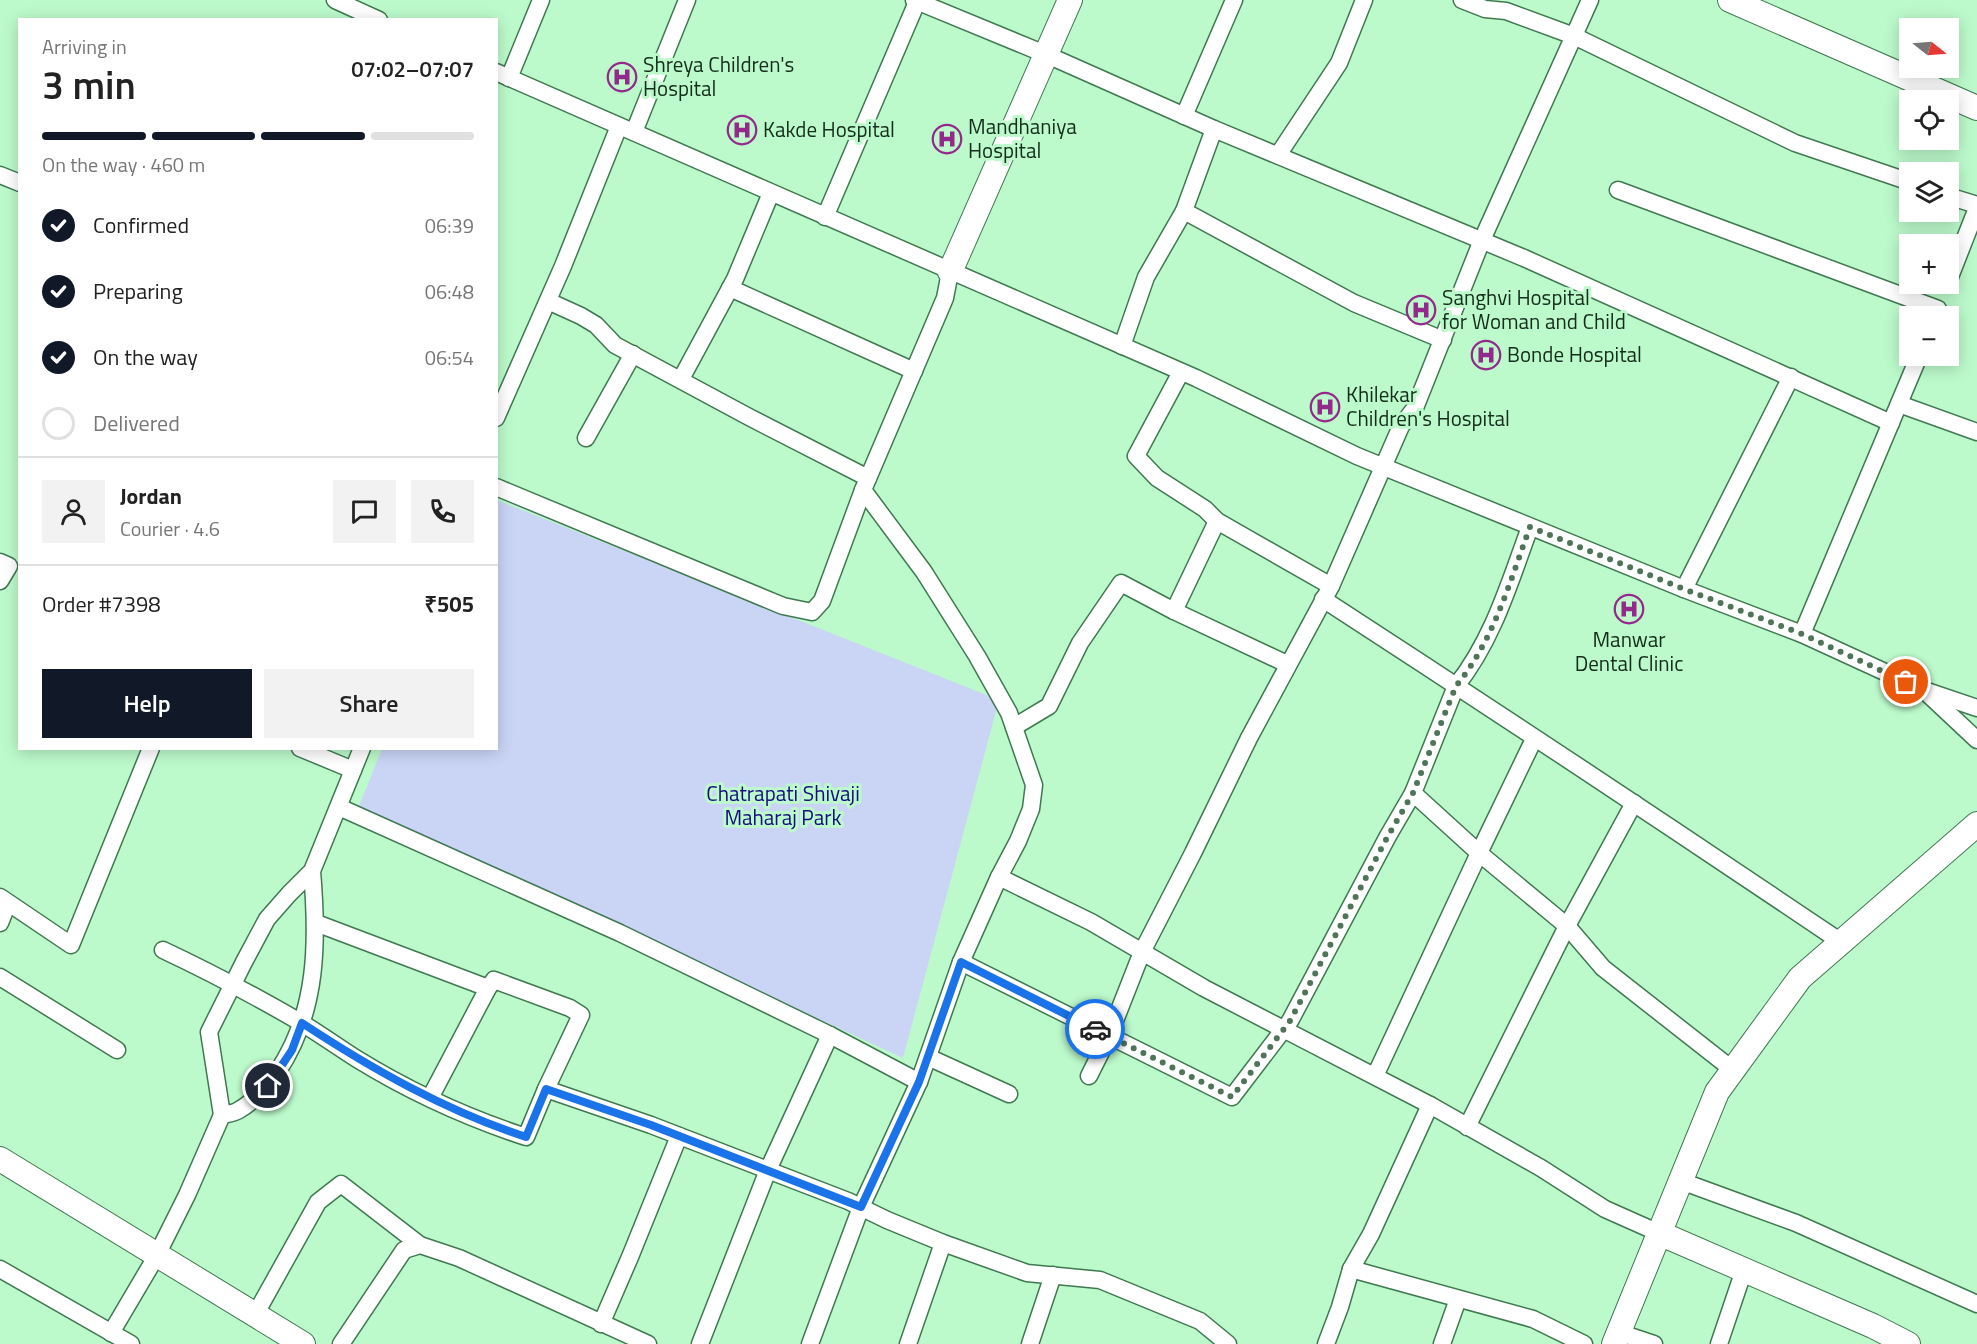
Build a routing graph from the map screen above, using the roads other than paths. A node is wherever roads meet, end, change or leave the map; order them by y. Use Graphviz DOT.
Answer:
graph roads {
  1 [pos="335,0"];
  2 [pos="541,0"];
  3 [pos="687,0"];
  4 [pos="1070,0"];
  5 [pos="1234,0"];
  6 [pos="1364,0"];
  7 [pos="1462,0"];
  8 [pos="1590,0"];
  9 [pos="1730,0"];
  10 [pos="915,1"];
  11 [pos="375,18"];
  12 [pos="1574,36"];
  13 [pos="1045,54"];
  14 [pos="503,75"];
  15 [pos="1977,108"];
  16 [pos="1184,116"];
  17 [pos="626,129"];
  18 [pos="1214,129"];
  19 [pos="1278,155"];
  20 [pos="0,175"];
  21 [pos="1899,179"];
  22 [pos="18,182"];
  23 [pos="1618,190"];
  24 [pos="771,193"];
  25 [pos="1959,200"];
  26 [pos="1977,207"];
  27 [pos="1184,211"];
  28 [pos="825,217"];
  29 [pos="1482,240"];
  30 [pos="1959,254"];
  31 [pos="950,272"];
  32 [pos="730,288"];
  33 [pos="548,301"];
  34 [pos="1919,306"];
  35 [pos="1443,340"];
  36 [pos="1122,346"];
  37 [pos="633,354"];
  38 [pos="1915,366"];
  39 [pos="914,371"];
  40 [pos="1181,372"];
  41 [pos="1791,377"];
  42 [pos="681,379"];
  43 [pos="501,394"];
  44 [pos="1899,404"];
  45 [pos="1891,423"];
  46 [pos="1977,432"];
  47 [pos="586,438"];
  48 [pos="1383,466"];
  49 [pos="866,484"];
  50 [pos="498,488"];
  51 [pos="1217,521"];
  52 [pos="1530,527"];
  53 [pos="0,562"];
  54 [pos="0,581"];
  55 [pos="1684,589"];
  56 [pos="1327,592"];
  57 [pos="1174,611"];
  58 [pos="1802,634"];
  59 [pos="1287,664"];
  60 [pos="1456,686"];
  61 [pos="1923,690"];
  62 [pos="1977,708"];
  63 [pos="1014,727"];
  64 [pos="1534,739"];
  65 [pos="1977,740"];
  66 [pos="150,750"];
  67 [pos="305,750"];
  68 [pos="361,750"];
  69 [pos="353,770"];
  70 [pos="1413,793"];
  71 [pos="1634,803"];
  72 [pos="339,807"];
  73 [pos="1977,824"];
  74 [pos="1479,853"];
  75 [pos="312,872"];
  76 [pos="999,877"];
  77 [pos="4,900"];
  78 [pos="0,923"];
  79 [pos="316,923"];
  80 [pos="1567,926"];
  81 [pos="1840,942"];
  82 [pos="163,950"];
  83 [pos="1142,952"];
  84 [pos="961,962"];
  85 [pos="0,977"];
  86 [pos="233,983"];
  87 [pos="488,988"];
  88 [pos="302,1023"];
  89 [pos="1285,1029"];
  90 [pos="830,1035"];
  91 [pos="1110,1036"];
  92 [pos="117,1050"];
  93 [pos="928,1057"];
  94 [pos="1733,1070"];
  95 [pos="1089,1076"];
  96 [pos="1375,1076"];
  97 [pos="919,1082"];
  98 [pos="546,1089"];
  99 [pos="1009,1094"];
  100 [pos="430,1098"];
  101 [pos="1430,1105"];
  102 [pos="222,1115"];
  103 [pos="1467,1127"];
  104 [pos="678,1136"];
  105 [pos="0,1159"];
  106 [pos="768,1170"];
  107 [pos="1681,1181"];
  108 [pos="861,1207"];
  109 [pos="1659,1233"];
  110 [pos="943,1243"];
  111 [pos="420,1245"];
  112 [pos="157,1255"];
  113 [pos="0,1269"];
  114 [pos="1351,1269"];
  115 [pos="1744,1270"];
  116 [pos="1053,1275"];
  117 [pos="1458,1299"];
  118 [pos="1977,1304"];
  119 [pos="255,1315"];
  120 [pos="601,1324"];
  121 [pos="111,1333"];
  122 [pos="1616,1338"];
  123 [pos="131,1344"];
  124 [pos="303,1344"];
  125 [pos="341,1344"];
  126 [pos="648,1344"];
  127 [pos="700,1344"];
  128 [pos="810,1344"];
  129 [pos="908,1344"];
  130 [pos="1030,1344"];
  131 [pos="1228,1344"];
  132 [pos="1326,1344"];
  133 [pos="1442,1344"];
  134 [pos="1584,1344"];
  135 [pos="1654,1344"];
  136 [pos="1719,1344"];
  137 [pos="1908,1344"];
  1 -- 11 [label="street"];
  2 -- 14 [label="street"];
  3 -- 17 [label="street"];
  4 -- 13 [label="street"];
  5 -- 16 [label="street"];
  6 -- 19 [label="street"];
  7 -- 12 [label="street"];
  8 -- 12 [label="street"];
  9 -- 15 [label="street"];
  10 -- 13 [label="street"];
  10 -- 28 [label="street"];
  12 -- 21 [label="street"];
  12 -- 29 [label="street"];
  13 -- 16 [label="street"];
  13 -- 31 [label="street"];
  14 -- 17 [label="street"];
  16 -- 18 [label="street"];
  17 -- 24 [label="street"];
  17 -- 33 [label="street"];
  18 -- 19 [label="street"];
  18 -- 27 [label="street"];
  19 -- 29 [label="street"];
  20 -- 22 [label="street"];
  23 -- 34 [label="street"];
  24 -- 28 [label="street"];
  24 -- 32 [label="street"];
  25 -- 26 [label="street"];
  26 -- 30 [label="street"];
  27 -- 35 [label="street"];
  27 -- 36 [label="street"];
  28 -- 31 [label="street"];
  29 -- 35 [label="street"];
  29 -- 41 [label="street"];
  31 -- 36 [label="street"];
  31 -- 39 [label="street"];
  32 -- 39 [label="street"];
  32 -- 42 [label="street"];
  33 -- 37 [label="street"];
  33 -- 43 [label="street"];
  35 -- 48 [label="street"];
  36 -- 40 [label="street"];
  37 -- 42 [label="street"];
  37 -- 47 [label="street"];
  38 -- 44 [label="street"];
  39 -- 49 [label="street"];
  40 -- 48 [label="street"];
  40 -- 51 [label="street"];
  41 -- 45 [label="street"];
  41 -- 55 [label="street"];
  42 -- 49 [label="street"];
  44 -- 45 [label="street"];
  44 -- 46 [label="street"];
  45 -- 58 [label="street"];
  48 -- 52 [label="street"];
  48 -- 56 [label="street"];
  49 -- 50 [label="street"];
  49 -- 63 [label="street"];
  51 -- 56 [label="street"];
  51 -- 57 [label="street"];
  52 -- 55 [label="street"];
  52 -- 60 [label="street"];
  53 -- 54 [label="street"];
  55 -- 58 [label="street"];
  56 -- 59 [label="street"];
  56 -- 60 [label="street"];
  57 -- 59 [label="street"];
  57 -- 63 [label="street"];
  58 -- 61 [label="street"];
  59 -- 83 [label="street"];
  60 -- 64 [label="street"];
  60 -- 70 [label="street"];
  61 -- 62 [label="street"];
  61 -- 65 [label="street"];
  63 -- 76 [label="street"];
  64 -- 71 [label="street"];
  64 -- 74 [label="street"];
  66 -- 77 [label="street"];
  67 -- 69 [label="street"];
  68 -- 69 [label="street"];
  69 -- 72 [label="street"];
  70 -- 74 [label="street"];
  70 -- 89 [label="street"];
  71 -- 80 [label="street"];
  71 -- 81 [label="street"];
  72 -- 75 [label="street"];
  72 -- 90 [label="street"];
  73 -- 81 [label="street"];
  74 -- 80 [label="street"];
  74 -- 96 [label="street"];
  75 -- 79 [label="street"];
  75 -- 86 [label="street"];
  76 -- 83 [label="street"];
  76 -- 84 [label="street"];
  77 -- 78 [label="street"];
  79 -- 87 [label="street"];
  79 -- 88 [label="street"];
  80 -- 94 [label="street"];
  80 -- 103 [label="street"];
  81 -- 94 [label="street"];
  82 -- 86 [label="street"];
  83 -- 89 [label="street"];
  83 -- 91 [label="street"];
  84 -- 91 [label="street"];
  84 -- 93 [label="street"];
  85 -- 92 [label="street"];
  86 -- 88 [label="street"];
  86 -- 102 [label="street"];
  87 -- 98 [label="street"];
  87 -- 100 [label="street"];
  88 -- 100 [label="street"];
  88 -- 102 [label="street"];
  89 -- 91 [label="street"];
  89 -- 96 [label="street"];
  90 -- 97 [label="street"];
  90 -- 106 [label="street"];
  91 -- 95 [label="street"];
  93 -- 97 [label="street"];
  93 -- 99 [label="street"];
  94 -- 107 [label="street"];
  96 -- 101 [label="street"];
  97 -- 108 [label="street"];
  98 -- 100 [label="street"];
  98 -- 104 [label="street"];
  101 -- 103 [label="street"];
  101 -- 114 [label="street"];
  102 -- 112 [label="street"];
  103 -- 109 [label="street"];
  104 -- 106 [label="street"];
  104 -- 120 [label="street"];
  105 -- 112 [label="street"];
  106 -- 108 [label="street"];
  106 -- 127 [label="street"];
  107 -- 109 [label="street"];
  107 -- 118 [label="street"];
  108 -- 110 [label="street"];
  108 -- 128 [label="street"];
  109 -- 115 [label="street"];
  109 -- 122 [label="street"];
  110 -- 116 [label="street"];
  110 -- 129 [label="street"];
  111 -- 119 [label="street"];
  111 -- 120 [label="street"];
  111 -- 125 [label="street"];
  112 -- 119 [label="street"];
  112 -- 121 [label="street"];
  113 -- 121 [label="street"];
  114 -- 117 [label="street"];
  114 -- 132 [label="street"];
  115 -- 136 [label="street"];
  115 -- 137 [label="street"];
  116 -- 130 [label="street"];
  116 -- 131 [label="street"];
  117 -- 133 [label="street"];
  117 -- 134 [label="street"];
  119 -- 124 [label="street"];
  120 -- 126 [label="street"];
  121 -- 123 [label="street"];
  122 -- 135 [label="street"];
}
